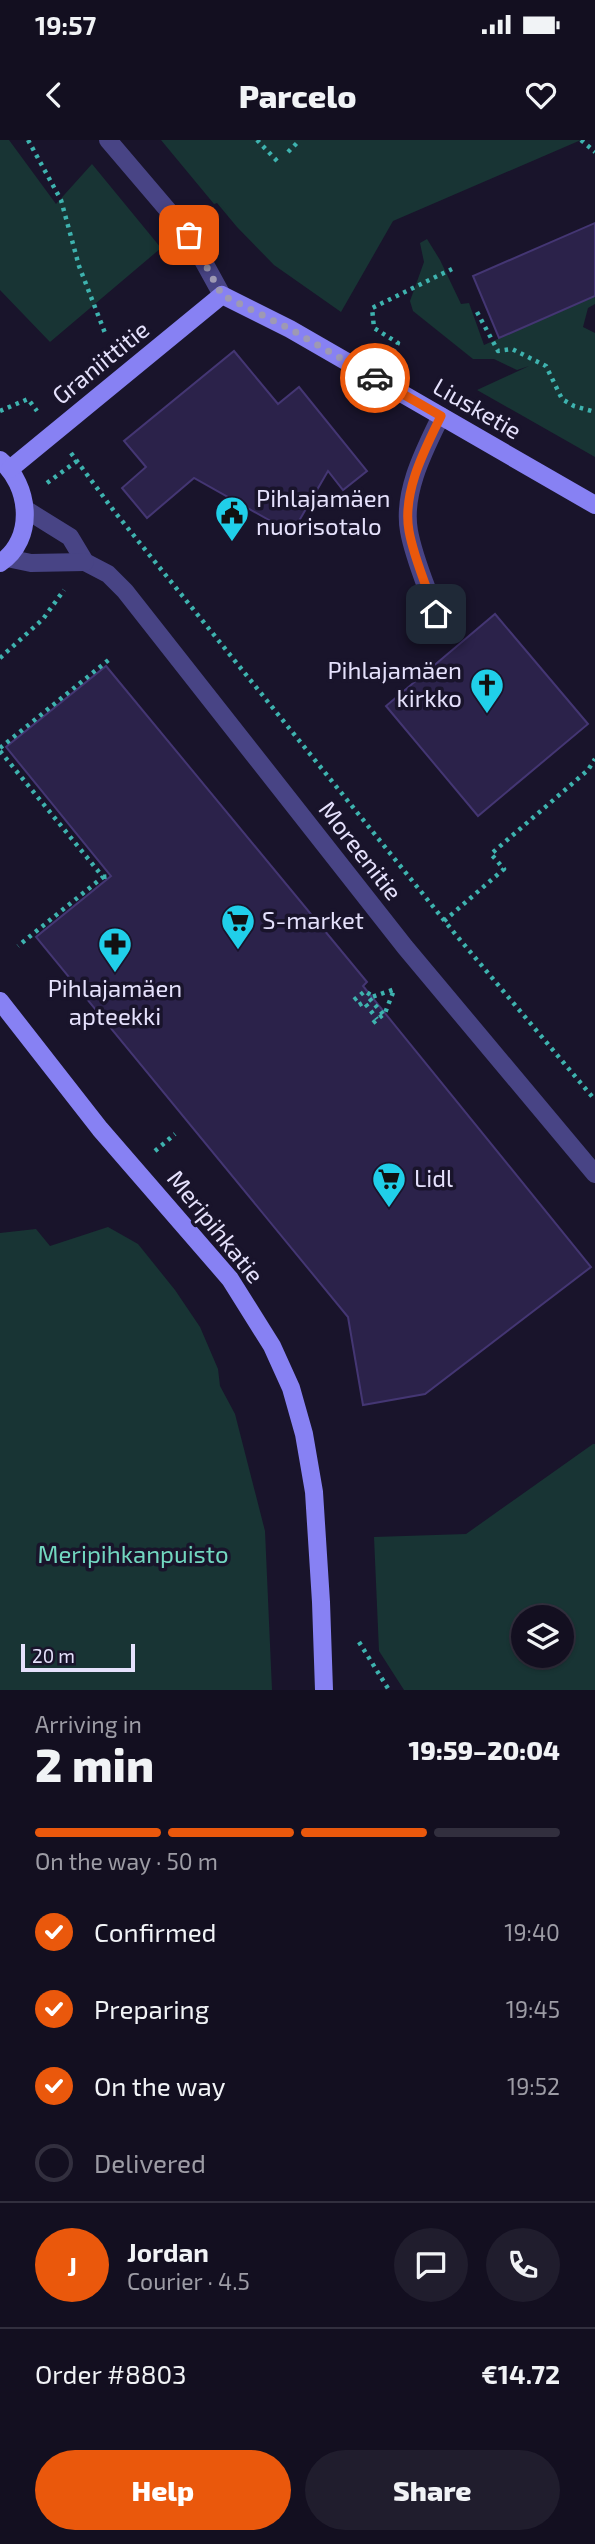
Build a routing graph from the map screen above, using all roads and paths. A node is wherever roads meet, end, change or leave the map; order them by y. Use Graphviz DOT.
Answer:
graph roads {
  1 [pos="28,140"];
  2 [pos="108,140"];
  3 [pos="257,140"];
  4 [pos="300,140"];
  5 [pos="581,140"];
  6 [pos="288,152"];
  7 [pos="595,152"];
  8 [pos="279,163"];
  9 [pos="452,269"];
  10 [pos="222,295"];
  11 [pos="477,312"];
  12 [pos="105,333"];
  13 [pos="393,352"];
  14 [pos="27,400"];
  15 [pos="0,411"];
  16 [pos="595,412"];
  17 [pos="441,416"];
  18 [pos="5,464"];
  19 [pos="25,504"];
  20 [pos="595,505"];
  21 [pos="4,561"];
  22 [pos="85,562"];
  23 [pos="436,614"];
  24 [pos="0,657"];
  25 [pos="111,658"];
  26 [pos="0,749"];
  27 [pos="595,758"];
  28 [pos="111,876"];
  29 [pos="103,877"];
  30 [pos="444,921"];
  31 [pos="18,946"];
  32 [pos="372,996"];
  33 [pos="354,1000"];
  34 [pos="0,1001"];
  35 [pos="359,1005"];
  36 [pos="383,1014"];
  37 [pos="595,1100"];
  38 [pos="175,1134"];
  39 [pos="155,1151"];
  40 [pos="595,1174"];
  41 [pos="359,1642"];
  42 [pos="324,1690"];
  43 [pos="389,1690"];
  1 -- 12 [label="path"];
  2 -- 10 [label="street"];
  3 -- 8 [label="path"];
  4 -- 6 [label="path"];
  5 -- 7 [label="path"];
  9 -- 13 [label="path"];
  10 -- 17 [label="main road, Liusketie"];
  10 -- 18 [label="main road, Graniittitie"];
  11 -- 16 [label="path"];
  14 -- 15 [label="path"];
  17 -- 20 [label="main road, Liusketie"];
  17 -- 23 [label="street"];
  18 -- 19 [label="main road"];
  19 -- 21 [label="main road"];
  19 -- 22 [label="street, Moreenitie"];
  19 -- 30 [label="path"];
  21 -- 22 [label="street"];
  22 -- 24 [label="path"];
  22 -- 40 [label="street, Moreenitie"];
  25 -- 26 [label="path"];
  26 -- 29 [label="path"];
  27 -- 30 [label="path"];
  28 -- 29 [label="path"];
  29 -- 31 [label="path"];
  30 -- 37 [label="path"];
  32 -- 33 [label="path"];
  32 -- 36 [label="path"];
  32 -- 36 [label="path"];
  34 -- 42 [label="main road, Meripihkatie"];
  35 -- 36 [label="path"];
  38 -- 39 [label="path"];
  41 -- 43 [label="path"];
}
